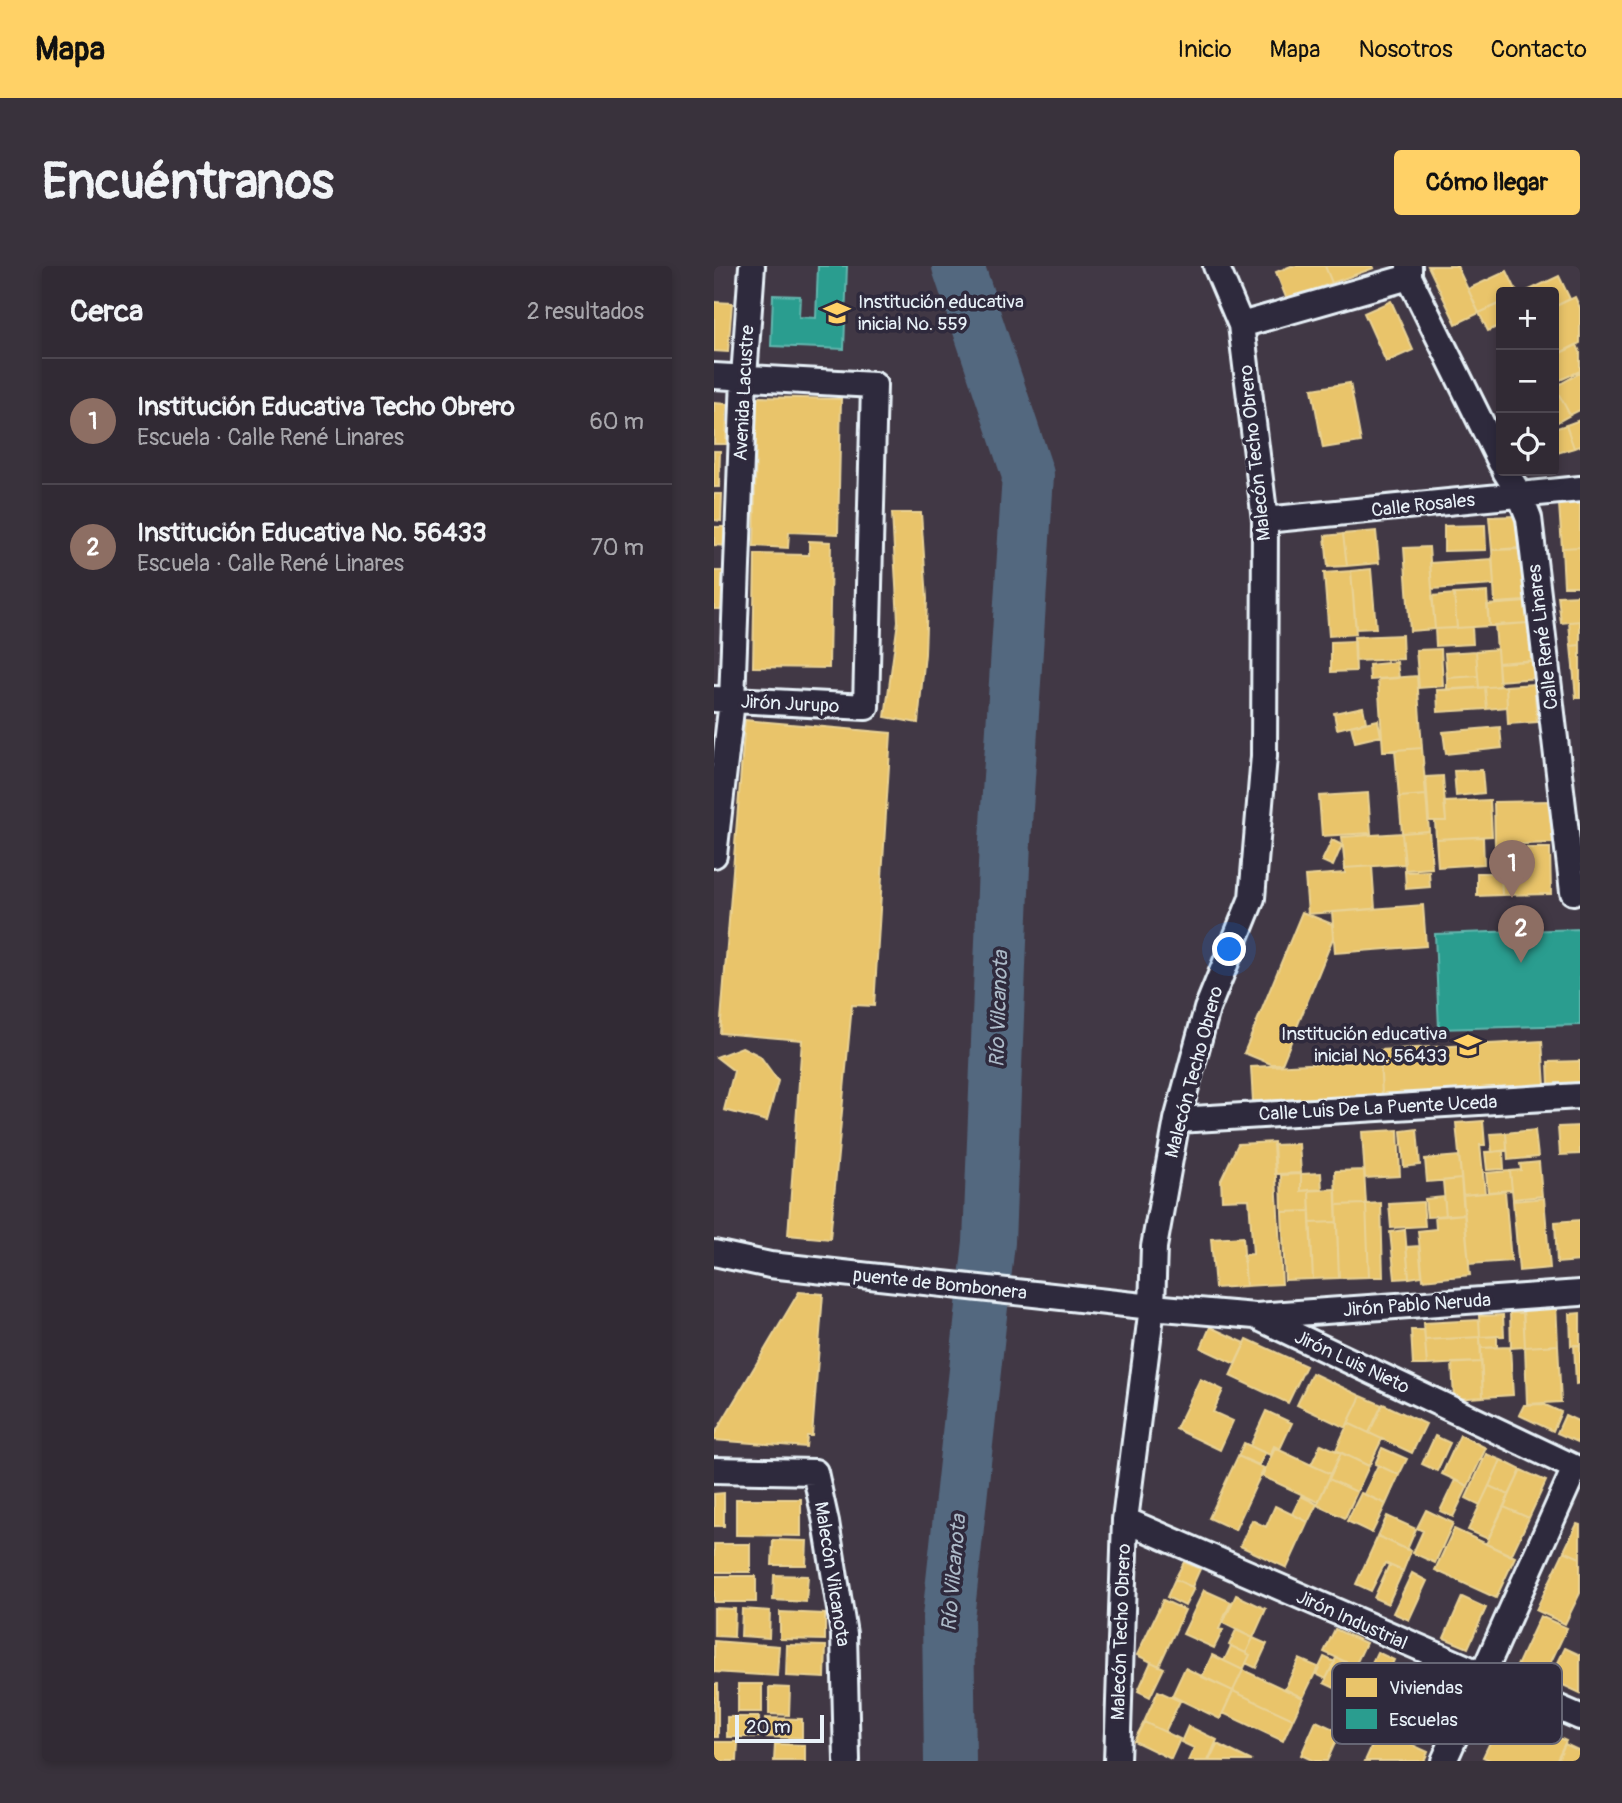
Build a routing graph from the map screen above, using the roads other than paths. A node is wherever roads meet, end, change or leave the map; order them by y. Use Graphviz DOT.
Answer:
graph roads {
  1 [pos="752,266"];
  2 [pos="1216,266"];
  3 [pos="1409,272"];
  4 [pos="1241,325"];
  5 [pos="714,376"];
  6 [pos="744,377"];
  7 [pos="1496,454"];
  8 [pos="1509,476"];
  9 [pos="1580,489"];
  10 [pos="1520,495"];
  11 [pos="1265,520"];
  12 [pos="723,700"];
  13 [pos="714,848"];
  14 [pos="1573,892"];
  15 [pos="1580,1096"];
  16 [pos="1177,1120"];
  17 [pos="714,1253"];
  18 [pos="1580,1293"];
  19 [pos="1110,1303"];
  20 [pos="1152,1307"];
  21 [pos="1255,1316"];
  22 [pos="1578,1469"];
  23 [pos="714,1470"];
  24 [pos="1125,1520"];
  25 [pos="1451,1663"];
  26 [pos="1487,1663"];
  27 [pos="1562,1710"];
  28 [pos="1580,1717"];
  29 [pos="1451,1744"];
  30 [pos="847,1761"];
  31 [pos="1117,1761"];
  32 [pos="1444,1761"];
  1 -- 6 [label="street, Avenida Lacustre"];
  2 -- 4 [label="street, Malecón Techo Obrero"];
  3 -- 4 [label="street"];
  3 -- 7 [label="street"];
  4 -- 11 [label="street, Malecón Techo Obrero"];
  5 -- 6 [label="street"];
  6 -- 12 [label="street, Avenida Lacustre"];
  6 -- 12 [label="street, Jirón Jurupo"];
  8 -- 10 [label="street, Calle René Linares"];
  9 -- 10 [label="street, Calle Rosales"];
  10 -- 11 [label="street, Calle Rosales"];
  10 -- 14 [label="street, Calle René Linares"];
  11 -- 16 [label="street, Malecón Techo Obrero"];
  12 -- 13 [label="street, Avenida Lacustre"];
  15 -- 16 [label="street, Calle Luis De La Puente Uceda"];
  16 -- 20 [label="street, Malecón Techo Obrero"];
  17 -- 19 [label="street, puente de Bombonera"];
  18 -- 21 [label="street, Jirón Pablo Neruda"];
  19 -- 20 [label="street, Jirón Luis Nieto"];
  20 -- 21 [label="street, Jirón Luis Nieto"];
  20 -- 24 [label="street, Malecón Techo Obrero"];
  21 -- 22 [label="street, Jirón Luis Nieto"];
  22 -- 26 [label="street"];
  23 -- 30 [label="street, Malecón Vilcanota"];
  24 -- 25 [label="street, Jirón Industrial"];
  24 -- 31 [label="street, Malecón Techo Obrero"];
  27 -- 28 [label="street, Jirón Industrial"];
  29 -- 32 [label="street"];
}
